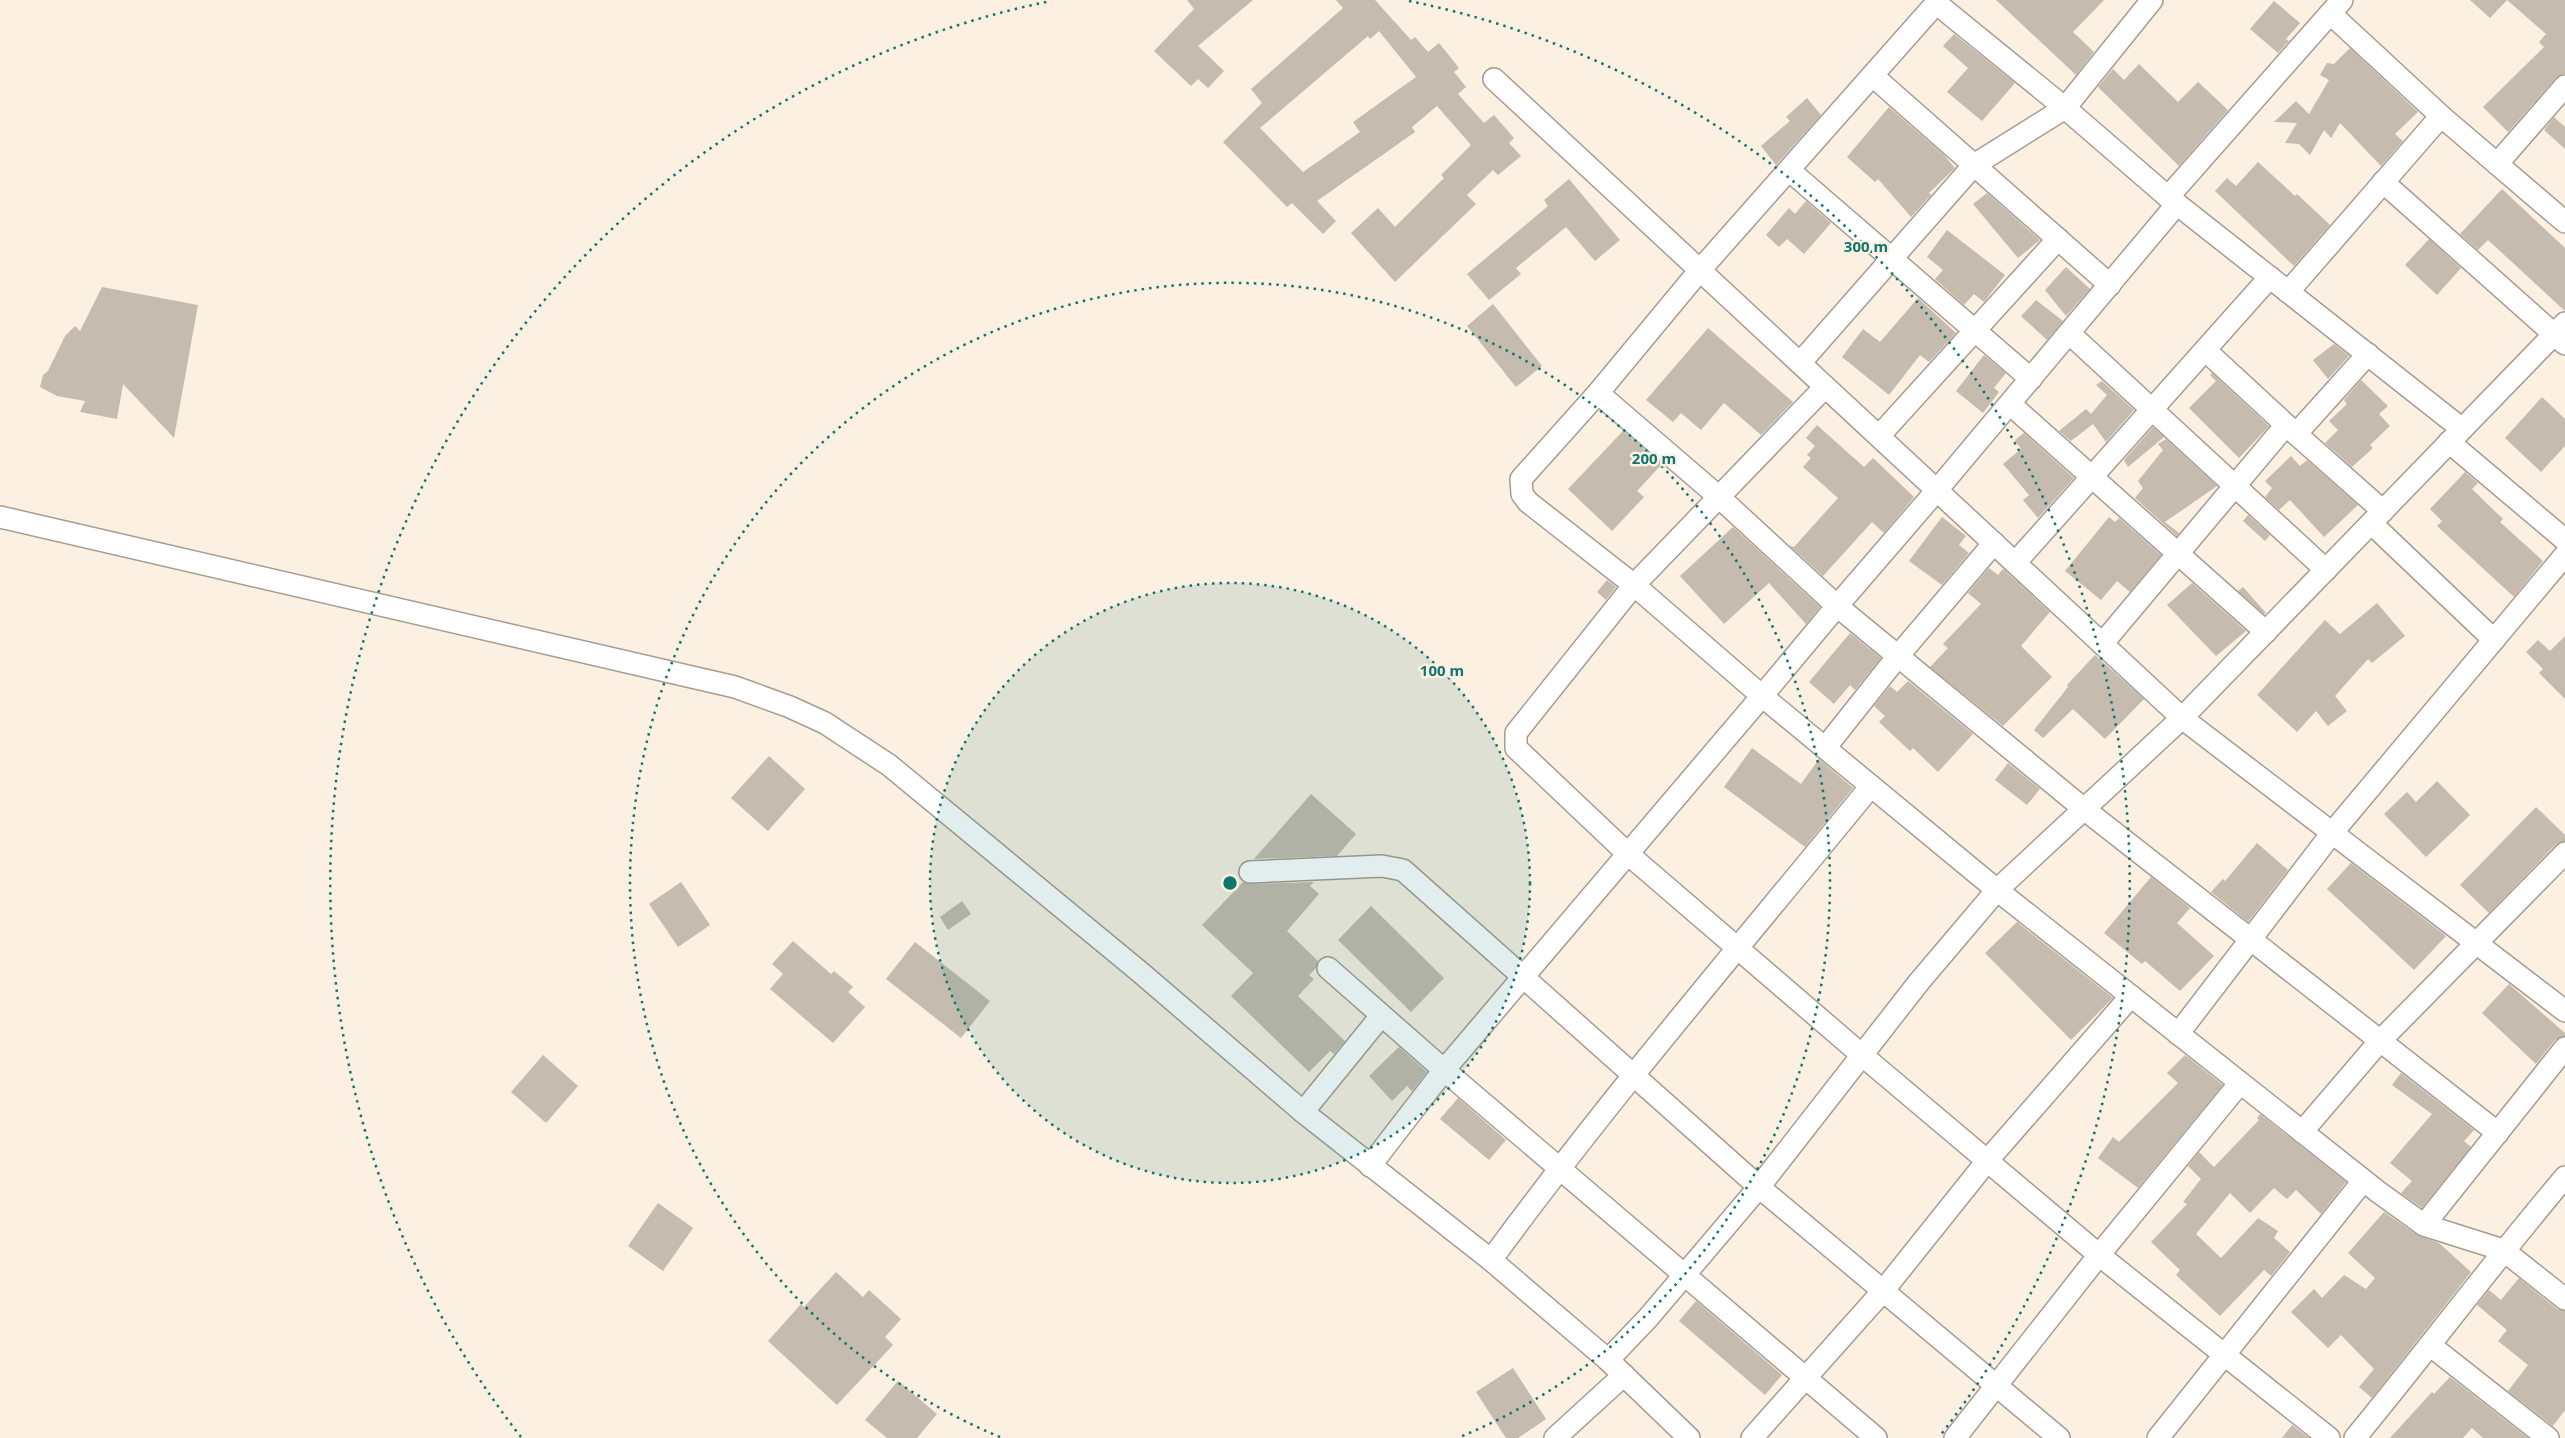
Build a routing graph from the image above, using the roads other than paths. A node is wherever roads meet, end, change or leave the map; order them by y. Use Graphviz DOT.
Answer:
graph roads {
  1 [pos="2152,0"];
  2 [pos="1938,2"];
  3 [pos="2336,5"];
  4 [pos="1873,76"];
  5 [pos="1494,79"];
  6 [pos="2565,86"];
  7 [pos="2065,108"];
  8 [pos="2440,116"];
  9 [pos="2497,164"];
  10 [pos="1974,165"];
  11 [pos="1789,170"];
  12 [pos="2384,182"];
  13 [pos="2173,200"];
  14 [pos="2565,222"];
  15 [pos="2058,239"];
  16 [pos="1892,259"];
  17 [pos="1700,270"];
  18 [pos="2270,277"];
  19 [pos="2110,285"];
  20 [pos="2288,292"];
  21 [pos="1974,332"];
  22 [pos="2069,333"];
  23 [pos="2561,334"];
  24 [pos="2205,350"];
  25 [pos="2368,354"];
  26 [pos="1800,363"];
  27 [pos="2031,379"];
  28 [pos="1825,386"];
  29 [pos="1598,393"];
  30 [pos="2010,404"];
  31 [pos="2152,410"];
  32 [pos="2291,430"];
  33 [pos="1879,436"];
  34 [pos="2456,436"];
  35 [pos="2092,476"];
  36 [pos="2235,486"];
  37 [pos="1937,490"];
  38 [pos="1719,497"];
  39 [pos="0,517"];
  40 [pos="2377,517"];
  41 [pos="2565,540"];
  42 [pos="1994,543"];
  43 [pos="2178,553"];
  44 [pos="2565,555"];
  45 [pos="2015,563"];
  46 [pos="2326,570"];
  47 [pos="1634,585"];
  48 [pos="1837,606"];
  49 [pos="2266,632"];
  50 [pos="2494,640"];
  51 [pos="2102,644"];
  52 [pos="1898,656"];
  53 [pos="1762,696"];
  54 [pos="2182,718"];
  55 [pos="1825,748"];
  56 [pos="1871,786"];
  57 [pos="2084,809"];
  58 [pos="2332,833"];
  59 [pos="2565,853"];
  60 [pos="1628,854"];
  61 [pos="1250,872"];
  62 [pos="1997,890"];
  63 [pos="2250,940"];
  64 [pos="2476,943"];
  65 [pos="1738,949"];
  66 [pos="1328,968"];
  67 [pos="1522,978"];
  68 [pos="2131,996"];
  69 [pos="2565,1011"];
  70 [pos="1381,1016"];
  71 [pos="2178,1034"];
  72 [pos="2379,1042"];
  73 [pos="2565,1048"];
  74 [pos="1863,1056"];
  75 [pos="1444,1070"];
  76 [pos="1633,1074"];
  77 [pos="2240,1083"];
  78 [pos="1303,1112"];
  79 [pos="2302,1132"];
  80 [pos="2498,1133"];
  81 [pos="1987,1161"];
  82 [pos="1370,1166"];
  83 [pos="1558,1168"];
  84 [pos="2565,1177"];
  85 [pos="2363,1181"];
  86 [pos="1759,1187"];
  87 [pos="2424,1225"];
  88 [pos="2503,1250"];
  89 [pos="2099,1255"];
  90 [pos="1491,1260"];
  91 [pos="1684,1275"];
  92 [pos="1883,1291"];
  93 [pos="2565,1299"];
  94 [pos="2431,1346"];
  95 [pos="2226,1356"];
  96 [pos="1608,1360"];
  97 [pos="1624,1375"];
  98 [pos="1806,1379"];
  99 [pos="1996,1385"];
  100 [pos="1555,1438"];
  101 [pos="1689,1438"];
  102 [pos="1752,1438"];
  103 [pos="1876,1438"];
  104 [pos="1955,1438"];
  105 [pos="2059,1438"];
  106 [pos="2158,1438"];
  107 [pos="2329,1438"];
  108 [pos="2354,1438"];
  109 [pos="2548,1438"];
  1 -- 7 [label="street"];
  2 -- 4 [label="street"];
  2 -- 7 [label="street"];
  3 -- 8 [label="street"];
  3 -- 13 [label="street"];
  4 -- 10 [label="street"];
  4 -- 11 [label="street"];
  5 -- 17 [label="street"];
  6 -- 9 [label="street"];
  7 -- 10 [label="street"];
  7 -- 13 [label="street"];
  8 -- 9 [label="street"];
  8 -- 12 [label="street"];
  9 -- 14 [label="street"];
  10 -- 15 [label="street"];
  10 -- 16 [label="street"];
  11 -- 16 [label="street"];
  11 -- 17 [label="street"];
  12 -- 20 [label="street"];
  12 -- 23 [label="street"];
  13 -- 18 [label="street"];
  13 -- 19 [label="street"];
  15 -- 19 [label="street"];
  15 -- 21 [label="street"];
  16 -- 21 [label="street"];
  16 -- 26 [label="street"];
  17 -- 26 [label="street"];
  17 -- 29 [label="street"];
  18 -- 20 [label="street"];
  18 -- 24 [label="street"];
  19 -- 22 [label="street"];
  20 -- 25 [label="street"];
  21 -- 27 [label="street"];
  21 -- 33 [label="street"];
  22 -- 27 [label="street"];
  22 -- 31 [label="street"];
  23 -- 34 [label="street"];
  24 -- 31 [label="street"];
  24 -- 32 [label="street"];
  25 -- 32 [label="street"];
  25 -- 34 [label="street"];
  26 -- 28 [label="street"];
  27 -- 30 [label="street"];
  28 -- 33 [label="street"];
  28 -- 38 [label="street"];
  29 -- 38 [label="street"];
  29 -- 47 [label="street"];
  30 -- 35 [label="street"];
  30 -- 37 [label="street"];
  31 -- 35 [label="street"];
  31 -- 36 [label="street"];
  32 -- 36 [label="street"];
  32 -- 40 [label="street"];
  33 -- 37 [label="street"];
  34 -- 40 [label="street"];
  34 -- 41 [label="street"];
  35 -- 43 [label="street"];
  35 -- 45 [label="street"];
  36 -- 43 [label="street"];
  36 -- 46 [label="street"];
  37 -- 42 [label="street"];
  37 -- 48 [label="street"];
  38 -- 47 [label="street"];
  38 -- 48 [label="street"];
  39 -- 78 [label="street"];
  40 -- 46 [label="street"];
  40 -- 50 [label="street"];
  42 -- 45 [label="street"];
  42 -- 52 [label="street"];
  43 -- 49 [label="street"];
  43 -- 51 [label="street"];
  44 -- 50 [label="street"];
  45 -- 51 [label="street"];
  46 -- 49 [label="street"];
  47 -- 53 [label="street"];
  47 -- 60 [label="street"];
  48 -- 52 [label="street"];
  48 -- 53 [label="street"];
  49 -- 54 [label="street"];
  50 -- 58 [label="street"];
  51 -- 54 [label="street"];
  52 -- 55 [label="street"];
  52 -- 57 [label="street"];
  53 -- 55 [label="street"];
  53 -- 60 [label="street"];
  54 -- 57 [label="street"];
  54 -- 58 [label="street"];
  55 -- 56 [label="street"];
  56 -- 62 [label="street"];
  56 -- 65 [label="street"];
  57 -- 62 [label="street"];
  57 -- 63 [label="street"];
  58 -- 63 [label="street"];
  58 -- 64 [label="street"];
  59 -- 64 [label="street"];
  60 -- 65 [label="street"];
  60 -- 67 [label="street"];
  61 -- 67 [label="street"];
  62 -- 68 [label="street"];
  62 -- 74 [label="street"];
  63 -- 71 [label="street"];
  63 -- 72 [label="street"];
  64 -- 69 [label="street"];
  64 -- 72 [label="street"];
  65 -- 74 [label="street"];
  65 -- 76 [label="street"];
  66 -- 70 [label="street"];
  67 -- 75 [label="street"];
  67 -- 76 [label="street"];
  68 -- 71 [label="street"];
  68 -- 81 [label="street"];
  70 -- 75 [label="street"];
  70 -- 78 [label="street"];
  71 -- 77 [label="street"];
  72 -- 79 [label="street"];
  72 -- 80 [label="street"];
  73 -- 80 [label="street"];
  74 -- 81 [label="street"];
  74 -- 86 [label="street"];
  75 -- 82 [label="street"];
  75 -- 83 [label="street"];
  76 -- 83 [label="street"];
  76 -- 86 [label="street"];
  77 -- 79 [label="street"];
  77 -- 89 [label="street"];
  78 -- 82 [label="street"];
  79 -- 85 [label="street"];
  80 -- 87 [label="street"];
  81 -- 89 [label="street"];
  81 -- 92 [label="street"];
  82 -- 90 [label="street"];
  83 -- 90 [label="street"];
  83 -- 91 [label="street"];
  84 -- 88 [label="street"];
  85 -- 87 [label="street"];
  85 -- 95 [label="street"];
  86 -- 91 [label="street"];
  86 -- 92 [label="street"];
  87 -- 88 [label="street"];
  88 -- 93 [label="street"];
  88 -- 94 [label="street"];
  89 -- 95 [label="street"];
  89 -- 99 [label="street"];
  90 -- 96 [label="street"];
  91 -- 96 [label="street"];
  91 -- 98 [label="street"];
  92 -- 98 [label="street"];
  92 -- 99 [label="street"];
  94 -- 108 [label="street"];
  94 -- 109 [label="street"];
  95 -- 106 [label="street"];
  95 -- 107 [label="street"];
  96 -- 97 [label="street"];
  97 -- 100 [label="street"];
  97 -- 101 [label="street"];
  98 -- 102 [label="street"];
  98 -- 103 [label="street"];
  99 -- 104 [label="street"];
  99 -- 105 [label="street"];
}
